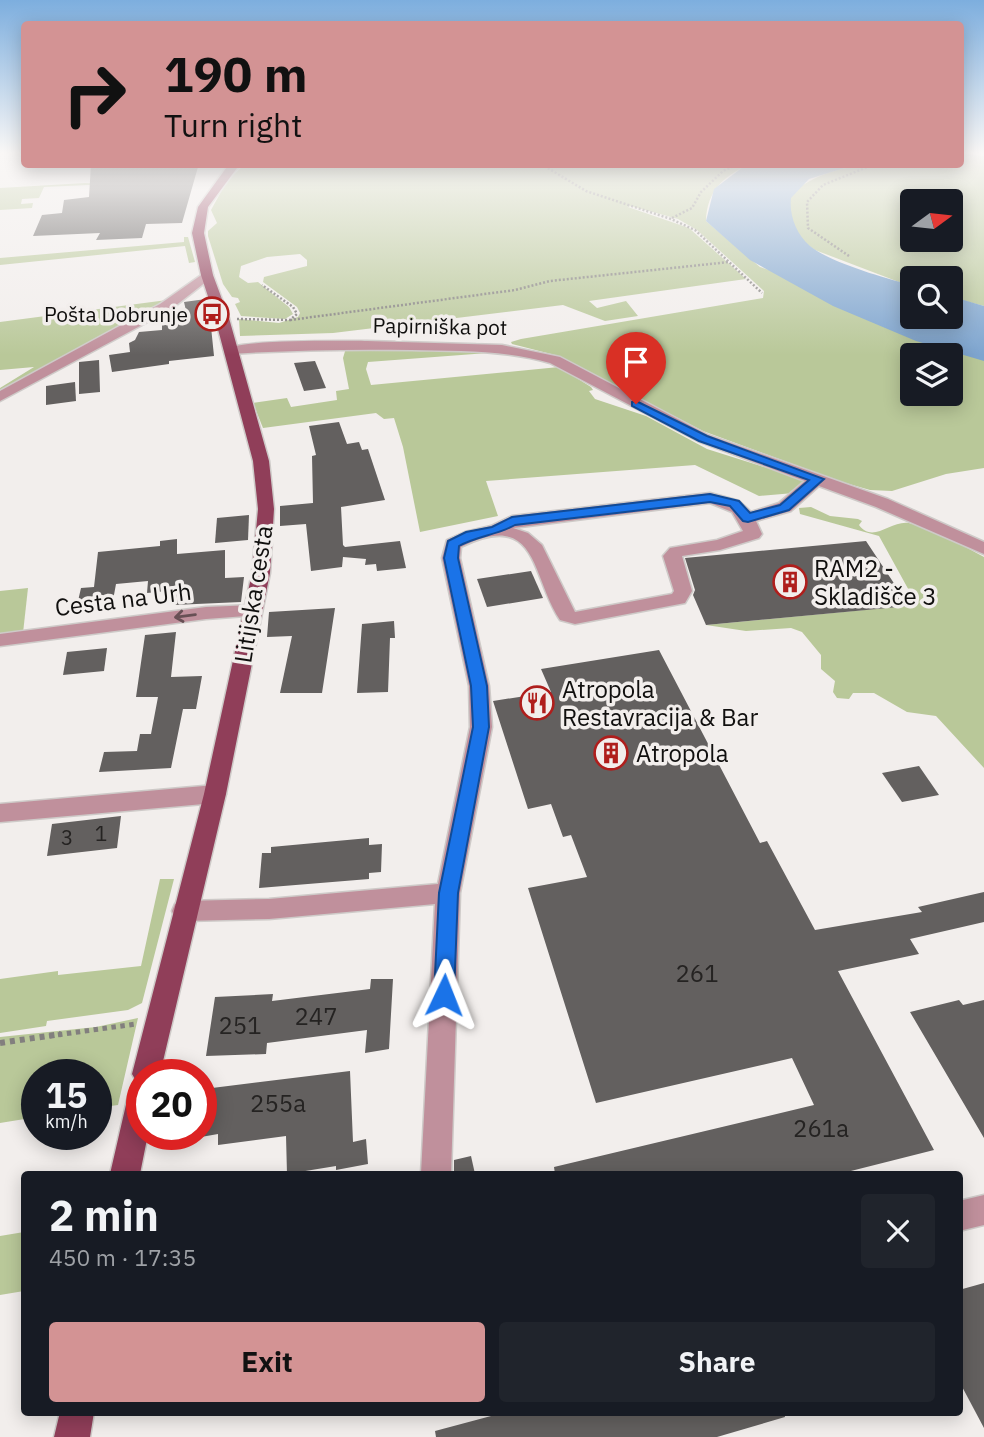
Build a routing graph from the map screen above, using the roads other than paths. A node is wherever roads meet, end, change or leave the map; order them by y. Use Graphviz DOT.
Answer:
graph roads {
  1 [pos="200,221"];
  2 [pos="207,275"];
  3 [pos="231,349"];
  4 [pos="0,397"];
  5 [pos="817,479"];
  6 [pos="748,518"];
  7 [pos="495,531"];
  8 [pos="984,550"];
  9 [pos="253,611"];
  10 [pos="0,640"];
  11 [pos="215,794"];
  12 [pos="0,813"];
  13 [pos="449,893"];
  14 [pos="184,911"];
  15 [pos="149,1059"];
  16 [pos="130,1150"];
  17 [pos="126,1171"];
  18 [pos="436,1171"];
  19 [pos="984,1210"];
  20 [pos="963,1215"];
  21 [pos="75,1416"];
  22 [pos="72,1437"];
  1 -- 2 [label="main road, Litijska cesta"];
  2 -- 3 [label="main road, Litijska cesta"];
  2 -- 4 [label="street"];
  3 -- 5 [label="street, Papirniška pot"];
  3 -- 9 [label="main road, Litijska cesta"];
  5 -- 6 [label="street"];
  5 -- 8 [label="street, Papirniška pot"];
  6 -- 7 [label="street"];
  6 -- 7 [label="street"];
  7 -- 13 [label="street"];
  9 -- 10 [label="street, Cesta na Urh, one-way"];
  9 -- 11 [label="main road, Litijska cesta"];
  11 -- 12 [label="street"];
  11 -- 14 [label="main road, Litijska cesta"];
  13 -- 14 [label="street"];
  13 -- 18 [label="street"];
  14 -- 15 [label="main road, Litijska cesta"];
  16 -- 17 [label="main road"];
  19 -- 20 [label="street"];
  21 -- 22 [label="main road"];
}
